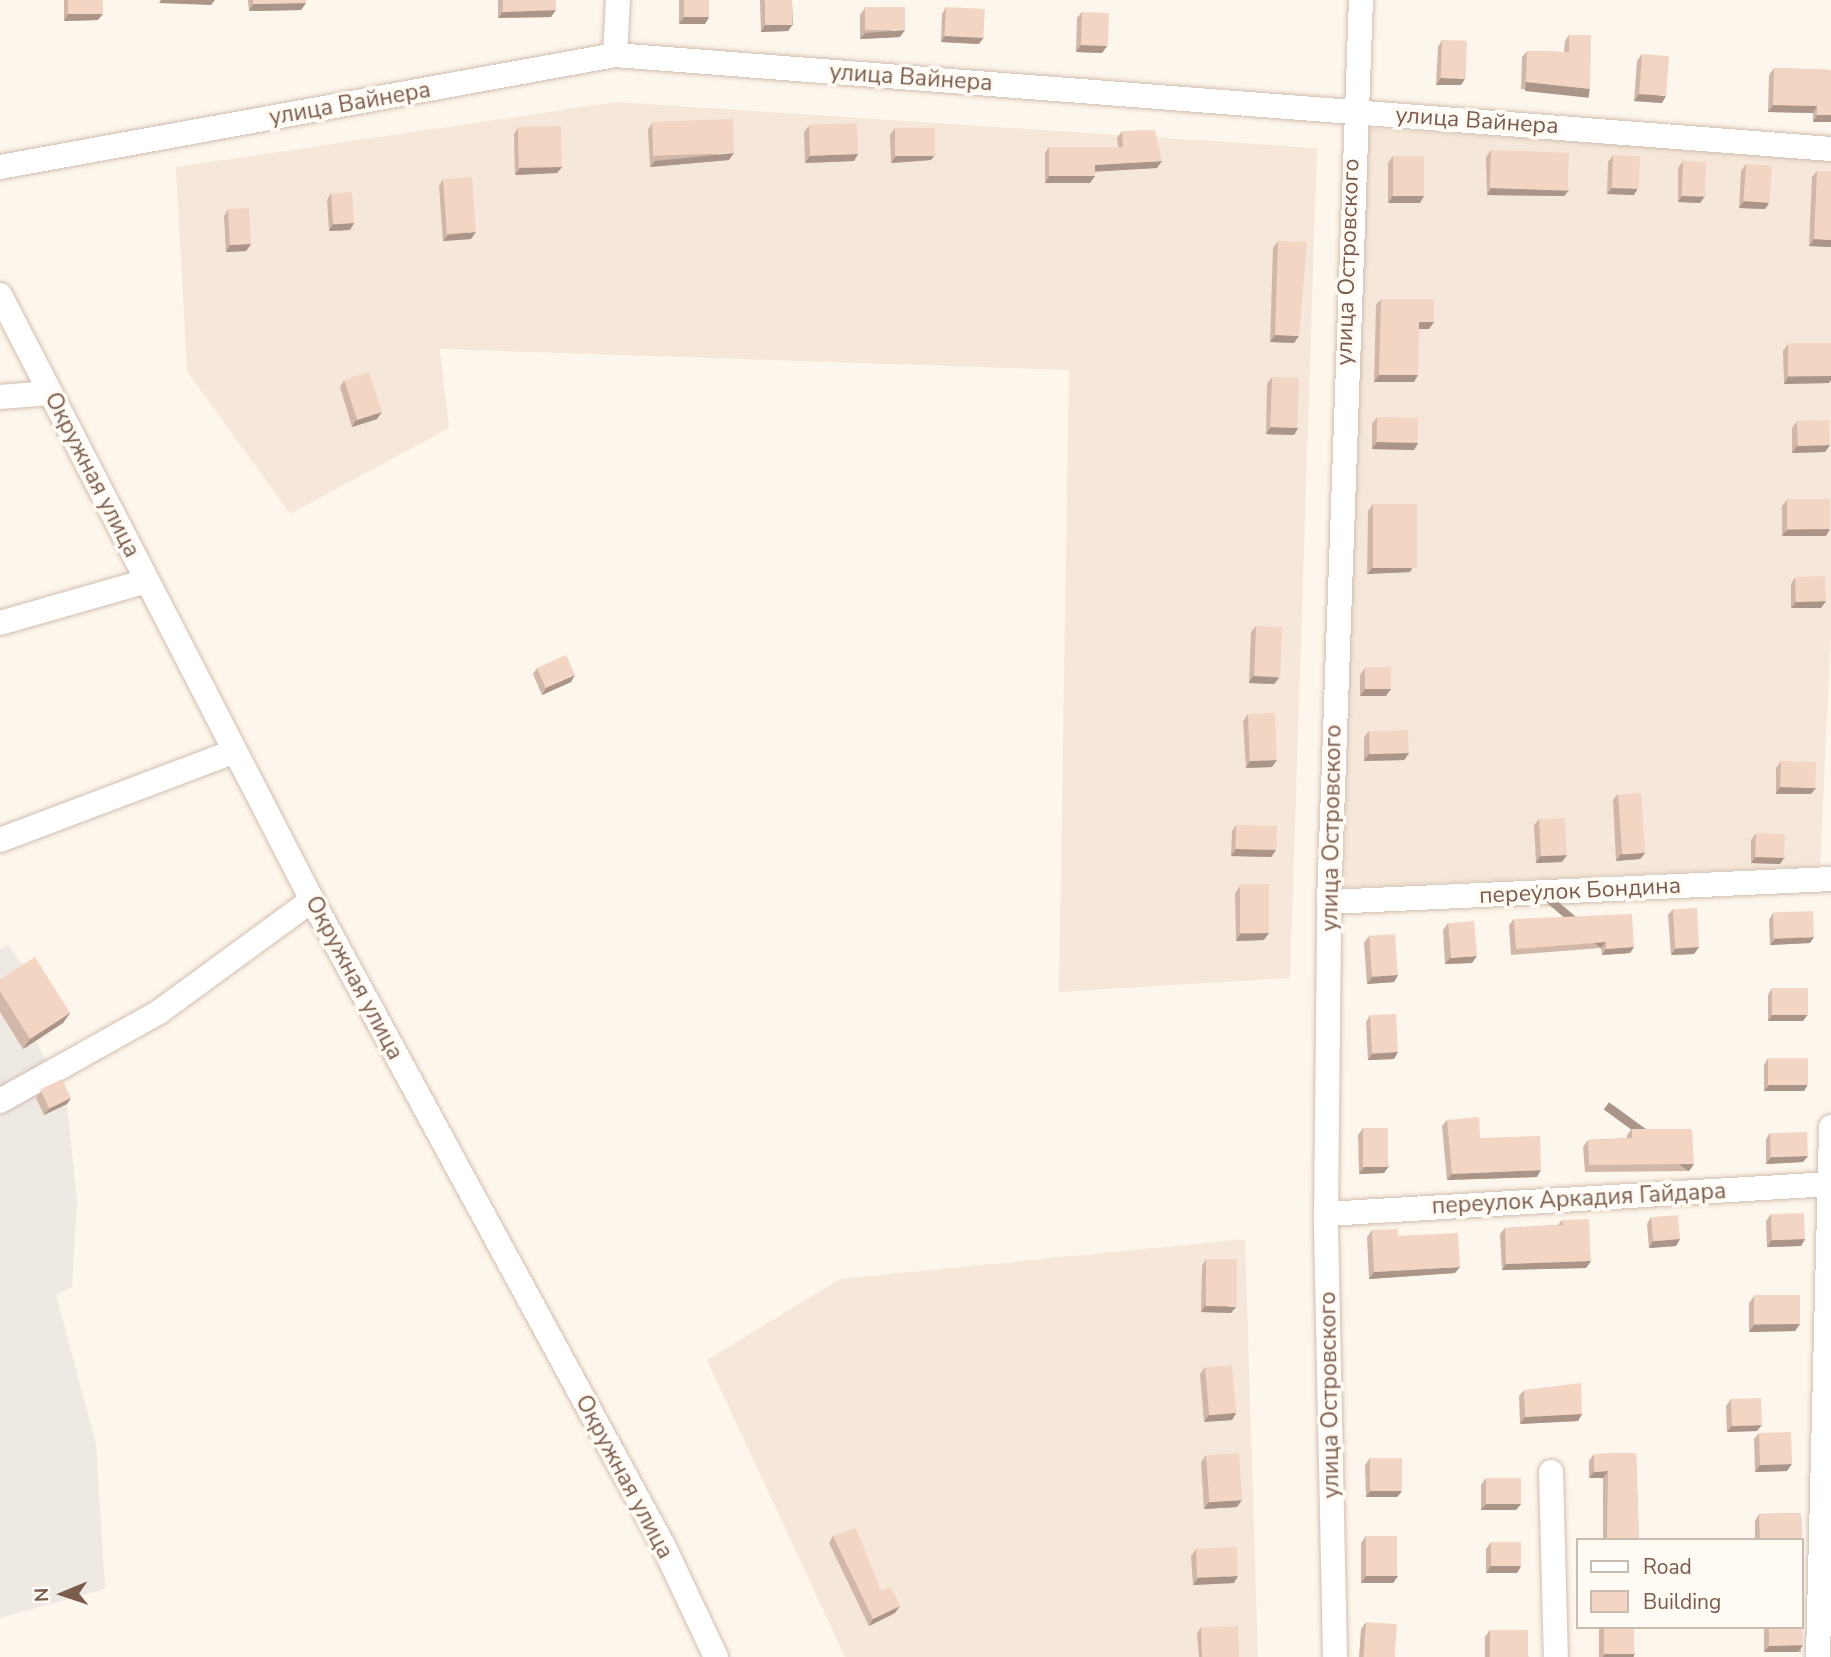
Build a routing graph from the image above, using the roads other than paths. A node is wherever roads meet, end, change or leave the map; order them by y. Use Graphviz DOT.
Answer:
graph roads {
  1 [pos="618,0"];
  2 [pos="1361,0"];
  3 [pos="615,55"];
  4 [pos="1353,111"];
  5 [pos="1831,149"];
  6 [pos="0,167"];
  7 [pos="0,295"];
  8 [pos="50,393"];
  9 [pos="0,397"];
  10 [pos="146,581"];
  11 [pos="0,623"];
  12 [pos="235,751"];
  13 [pos="0,840"];
  14 [pos="1831,879"];
  15 [pos="312,900"];
  16 [pos="1329,902"];
  17 [pos="0,1101"];
  18 [pos="1831,1126"];
  19 [pos="1830,1184"];
  20 [pos="1326,1214"];
  21 [pos="1551,1472"];
  22 [pos="716,1657"];
  23 [pos="1335,1657"];
  24 [pos="1556,1657"];
  25 [pos="1818,1657"];
  1 -- 3 [label="street"];
  2 -- 4 [label="street, улица Островского"];
  3 -- 4 [label="street, улица Вайнера"];
  3 -- 6 [label="street, улица Вайнера"];
  4 -- 5 [label="street, улица Вайнера"];
  4 -- 16 [label="street, улица Островского"];
  7 -- 8 [label="street, Окружная улица"];
  8 -- 9 [label="street"];
  8 -- 10 [label="street, Окружная улица"];
  10 -- 11 [label="street"];
  10 -- 12 [label="street, Окружная улица"];
  12 -- 13 [label="street"];
  12 -- 15 [label="street, Окружная улица"];
  14 -- 16 [label="street, переулок Бондина"];
  15 -- 17 [label="street"];
  15 -- 22 [label="street, Окружная улица"];
  16 -- 20 [label="street, улица Островского"];
  18 -- 19 [label="street"];
  19 -- 20 [label="street, переулок Аркадия Гайдара"];
  19 -- 25 [label="street"];
  20 -- 23 [label="street, улица Островского"];
  21 -- 24 [label="street"];
}
